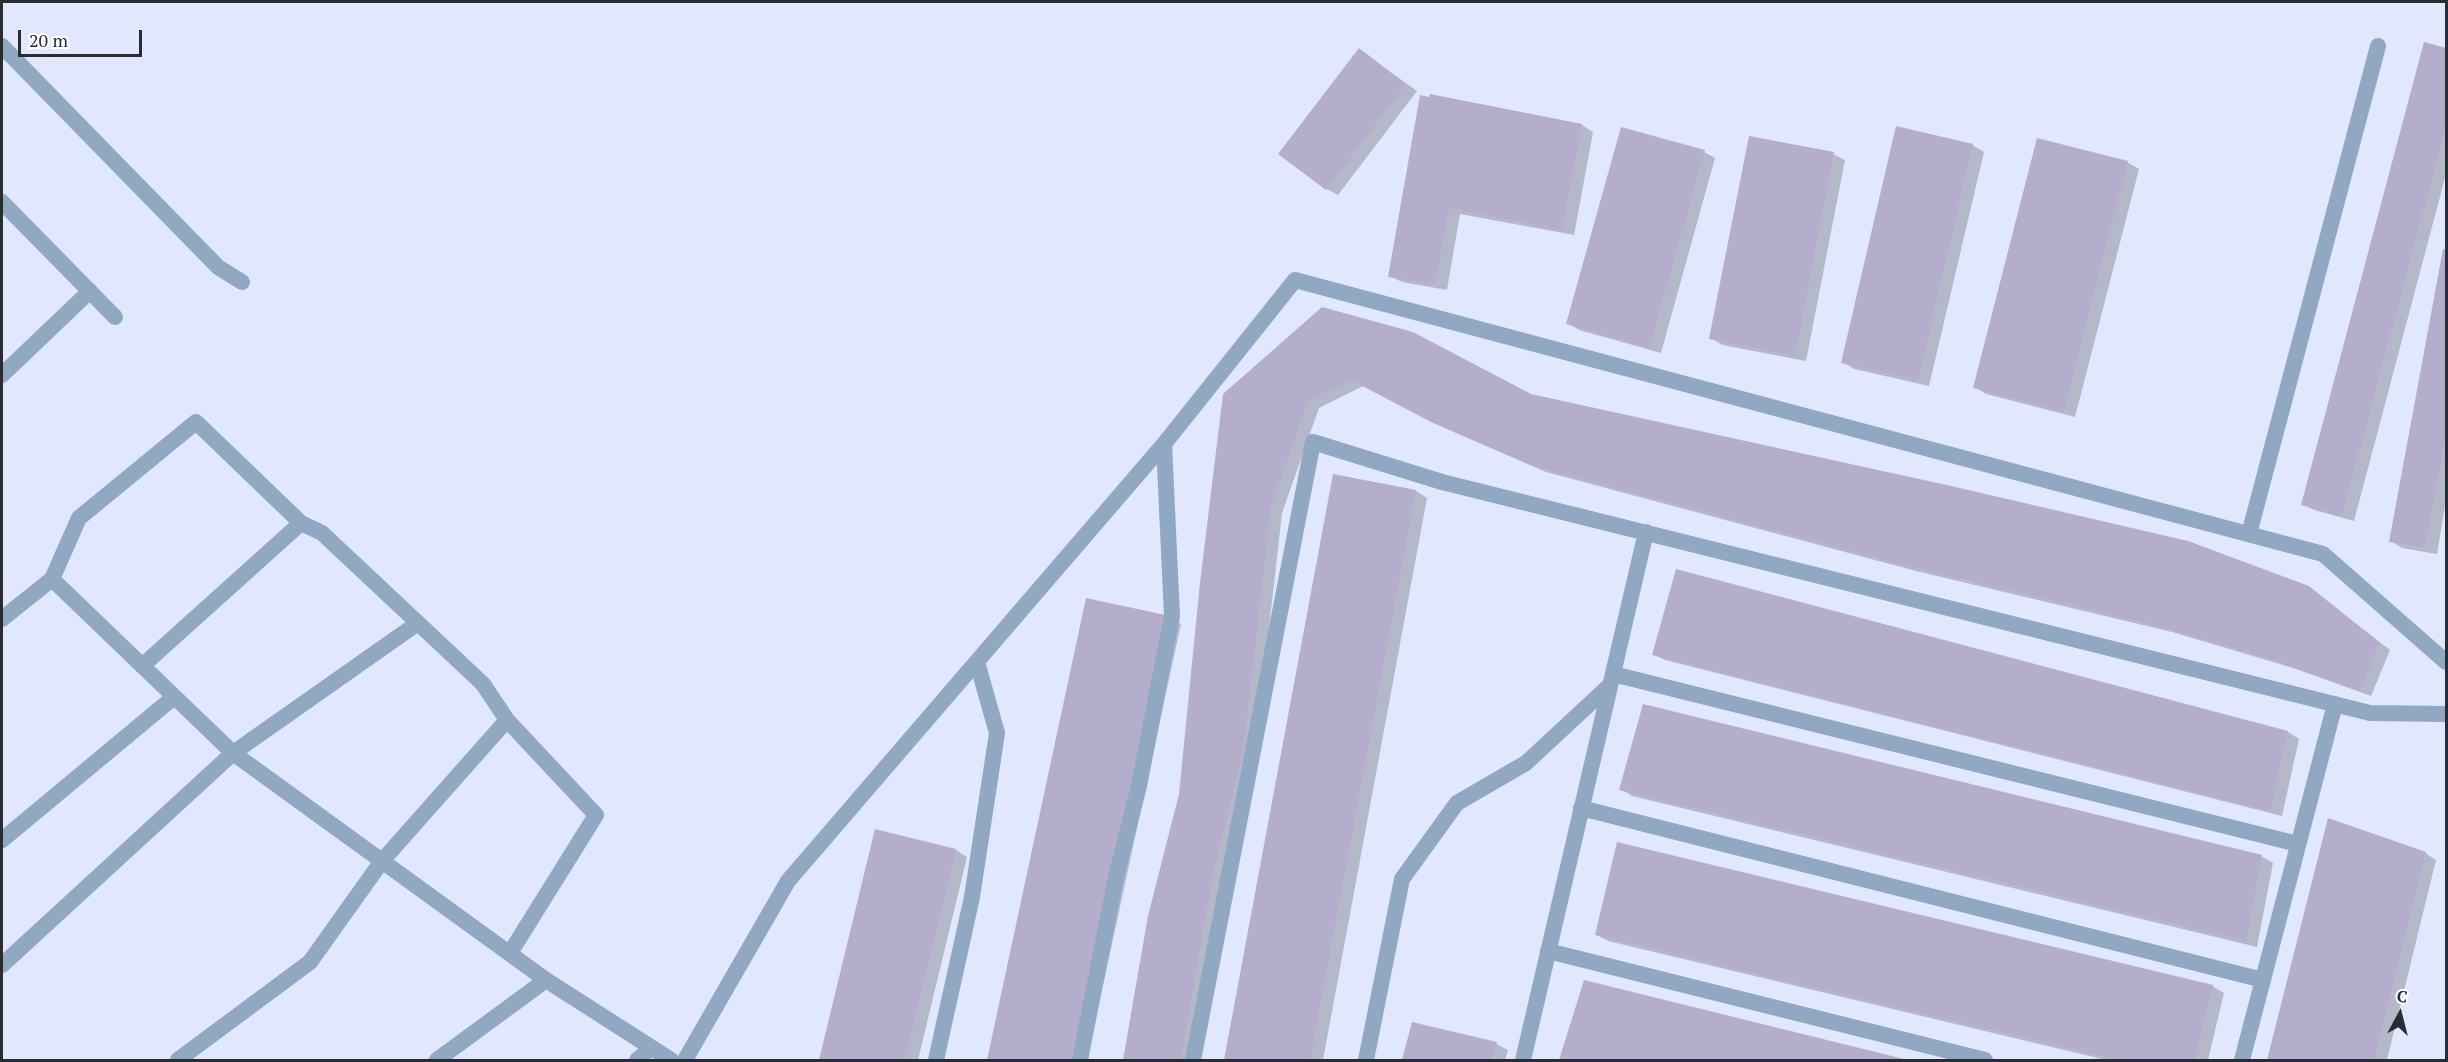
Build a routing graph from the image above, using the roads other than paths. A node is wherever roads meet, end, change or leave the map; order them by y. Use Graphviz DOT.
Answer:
graph roads {
  1 [pos="2,46"];
  2 [pos="2378,46"];
  3 [pos="2,202"];
  4 [pos="242,282"];
  5 [pos="90,291"];
  6 [pos="115,317"];
  7 [pos="2,375"];
  8 [pos="1164,444"];
  9 [pos="301,523"];
  10 [pos="1646,532"];
  11 [pos="2249,534"];
  12 [pos="52,579"];
  13 [pos="2,619"];
  14 [pos="418,623"];
  15 [pos="977,662"];
  16 [pos="2446,662"];
  17 [pos="142,666"];
  18 [pos="1612,680"];
  19 [pos="174,696"];
  20 [pos="2335,704"];
  21 [pos="2446,714"];
  22 [pos="507,720"];
  23 [pos="233,753"];
  24 [pos="1581,808"];
  25 [pos="2,840"];
  26 [pos="2298,844"];
  27 [pos="382,861"];
  28 [pos="1548,951"];
  29 [pos="510,953"];
  30 [pos="2,965"];
  31 [pos="546,980"];
  32 [pos="2263,980"];
  33 [pos="651,1048"];
  34 [pos="178,1060"];
  35 [pos="437,1060"];
  36 [pos="637,1060"];
  37 [pos="671,1060"];
  38 [pos="685,1060"];
  39 [pos="936,1060"];
  40 [pos="1080,1060"];
  41 [pos="1193,1060"];
  42 [pos="1366,1060"];
  43 [pos="1523,1060"];
  44 [pos="1985,1060"];
  45 [pos="2242,1060"];
  1 -- 4 [label="lane"];
  2 -- 11 [label="lane"];
  3 -- 5 [label="lane"];
  5 -- 6 [label="lane"];
  5 -- 7 [label="lane"];
  8 -- 11 [label="lane"];
  8 -- 15 [label="lane"];
  8 -- 40 [label="lane"];
  9 -- 12 [label="lane"];
  9 -- 14 [label="lane"];
  9 -- 17 [label="lane"];
  10 -- 18 [label="lane"];
  10 -- 20 [label="lane"];
  10 -- 41 [label="lane"];
  11 -- 16 [label="lane"];
  12 -- 13 [label="lane"];
  12 -- 17 [label="lane"];
  14 -- 22 [label="lane"];
  14 -- 23 [label="lane"];
  15 -- 38 [label="lane"];
  15 -- 39 [label="lane"];
  17 -- 19 [label="lane"];
  18 -- 24 [label="lane"];
  18 -- 26 [label="lane"];
  18 -- 42 [label="lane"];
  19 -- 23 [label="lane"];
  19 -- 25 [label="lane"];
  20 -- 21 [label="lane"];
  20 -- 26 [label="lane"];
  22 -- 27 [label="lane"];
  22 -- 29 [label="lane"];
  23 -- 27 [label="lane"];
  23 -- 30 [label="lane"];
  24 -- 28 [label="lane"];
  24 -- 32 [label="lane"];
  26 -- 32 [label="lane"];
  27 -- 29 [label="lane"];
  27 -- 34 [label="lane"];
  28 -- 43 [label="lane"];
  28 -- 44 [label="lane"];
  29 -- 31 [label="lane"];
  31 -- 33 [label="lane"];
  31 -- 35 [label="lane"];
  32 -- 45 [label="lane"];
  33 -- 36 [label="lane"];
  33 -- 37 [label="lane"];
}
